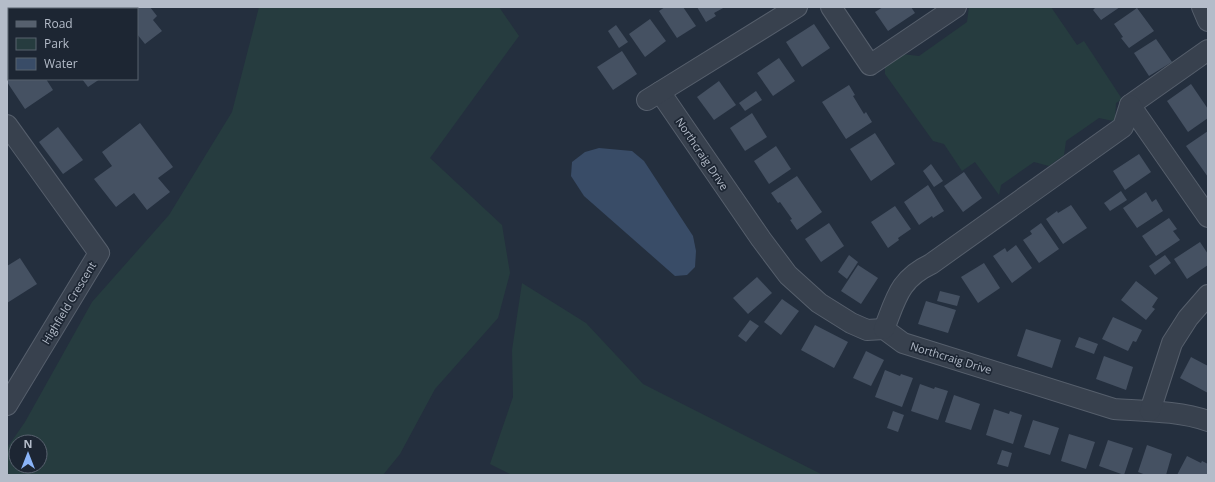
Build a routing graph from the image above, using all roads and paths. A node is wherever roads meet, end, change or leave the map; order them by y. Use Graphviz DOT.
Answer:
graph roads {
  1 [pos="798,7"];
  2 [pos="831,7"];
  3 [pos="956,7"];
  4 [pos="1202,7"];
  5 [pos="1208,22"];
  6 [pos="1208,50"];
  7 [pos="1130,105"];
  8 [pos="7,125"];
  9 [pos="1208,217"];
  10 [pos="1208,295"];
  11 [pos="884,329"];
  12 [pos="7,405"];
  13 [pos="1150,411"];
  14 [pos="1208,421"];
  1 -- 11 [label="street, Northcraig Drive"];
  2 -- 3 [label="street"];
  4 -- 5 [label="street"];
  6 -- 7 [label="street"];
  7 -- 9 [label="street"];
  7 -- 11 [label="street"];
  8 -- 12 [label="street, Highfield Crescent"];
  10 -- 13 [label="street"];
  11 -- 13 [label="street, Northcraig Drive"];
  13 -- 14 [label="street, Northcraig Drive"];
}
